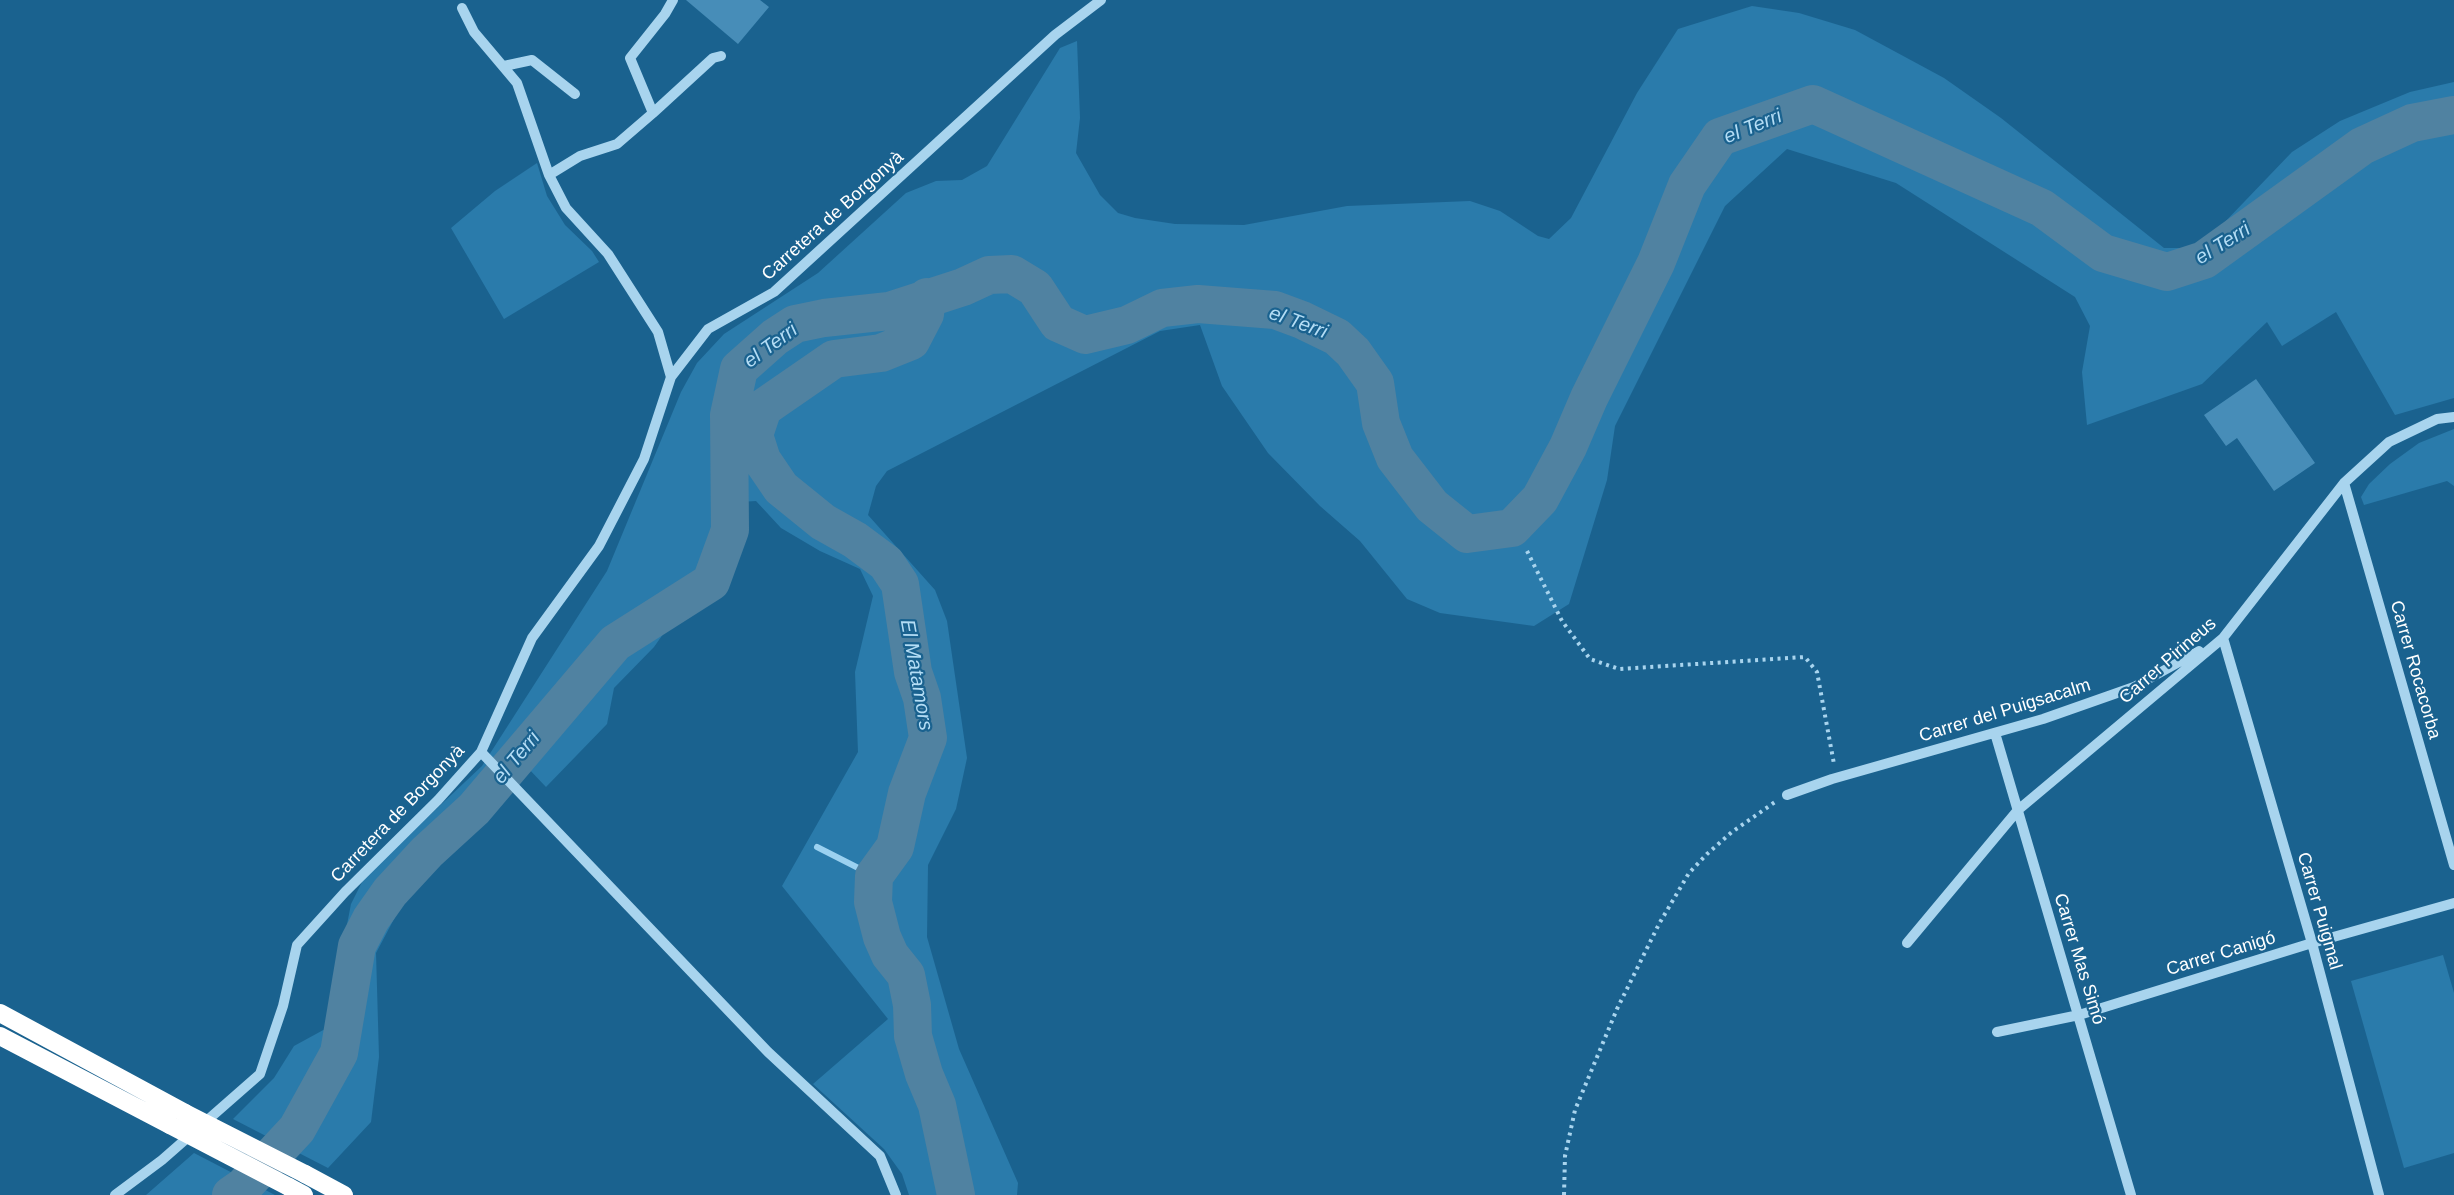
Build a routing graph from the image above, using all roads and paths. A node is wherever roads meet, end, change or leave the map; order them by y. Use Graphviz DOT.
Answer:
graph roads {
  1 [pos="673,0"];
  2 [pos="1101,0"];
  3 [pos="462,8"];
  4 [pos="721,56"];
  5 [pos="504,66"];
  6 [pos="575,94"];
  7 [pos="653,113"];
  8 [pos="549,176"];
  9 [pos="671,377"];
  10 [pos="2454,417"];
  11 [pos="2344,483"];
  12 [pos="1527,551"];
  13 [pos="2223,638"];
  14 [pos="1995,733"];
  15 [pos="481,752"];
  16 [pos="1836,778"];
  17 [pos="1787,795"];
  18 [pos="2018,810"];
  19 [pos="2454,866"];
  20 [pos="2454,903"];
  21 [pos="1907,943"];
  22 [pos="2312,943"];
  23 [pos="0,1013"];
  24 [pos="2079,1015"];
  25 [pos="1997,1032"];
  26 [pos="0,1036"];
  27 [pos="296,1191"];
  28 [pos="115,1195"];
  29 [pos="344,1195"];
  30 [pos="896,1195"];
  31 [pos="1564,1195"];
  32 [pos="2131,1195"];
  33 [pos="2379,1195"];
  1 -- 7 [label="street"];
  2 -- 9 [label="street, Carretera de Borgonyà"];
  3 -- 5 [label="street"];
  4 -- 7 [label="street"];
  5 -- 6 [label="street"];
  5 -- 8 [label="street"];
  7 -- 8 [label="street"];
  8 -- 9 [label="street"];
  9 -- 15 [label="street, Carretera de Borgonyà"];
  10 -- 11 [label="street, Carrer Pirineus"];
  11 -- 13 [label="street, Carrer Pirineus"];
  11 -- 19 [label="street, Carrer Rocacorba"];
  12 -- 16 [label="path"];
  13 -- 14 [label="street, Carrer del Puigsacalm"];
  13 -- 18 [label="street, Carrer Pirineus"];
  13 -- 22 [label="street, Carrer Puigmal"];
  14 -- 16 [label="street, Carrer del Puigsacalm"];
  14 -- 18 [label="street, Carrer Mas Simó"];
  15 -- 28 [label="street, Carretera de Borgonyà"];
  15 -- 30 [label="street"];
  16 -- 17 [label="street, Carrer del Puigsacalm"];
  17 -- 31 [label="path"];
  18 -- 21 [label="street, Carrer Pirineus"];
  18 -- 24 [label="street, Carrer Mas Simó"];
  20 -- 22 [label="street, Carrer Canigó"];
  22 -- 24 [label="street, Carrer Canigó"];
  22 -- 33 [label="street, Carrer Puigmal"];
  23 -- 29 [label="highway, bridge"];
  24 -- 25 [label="street, Carrer Canigó"];
  24 -- 32 [label="street, Carrer Mas Simó"];
  26 -- 27 [label="highway, bridge"];
}
